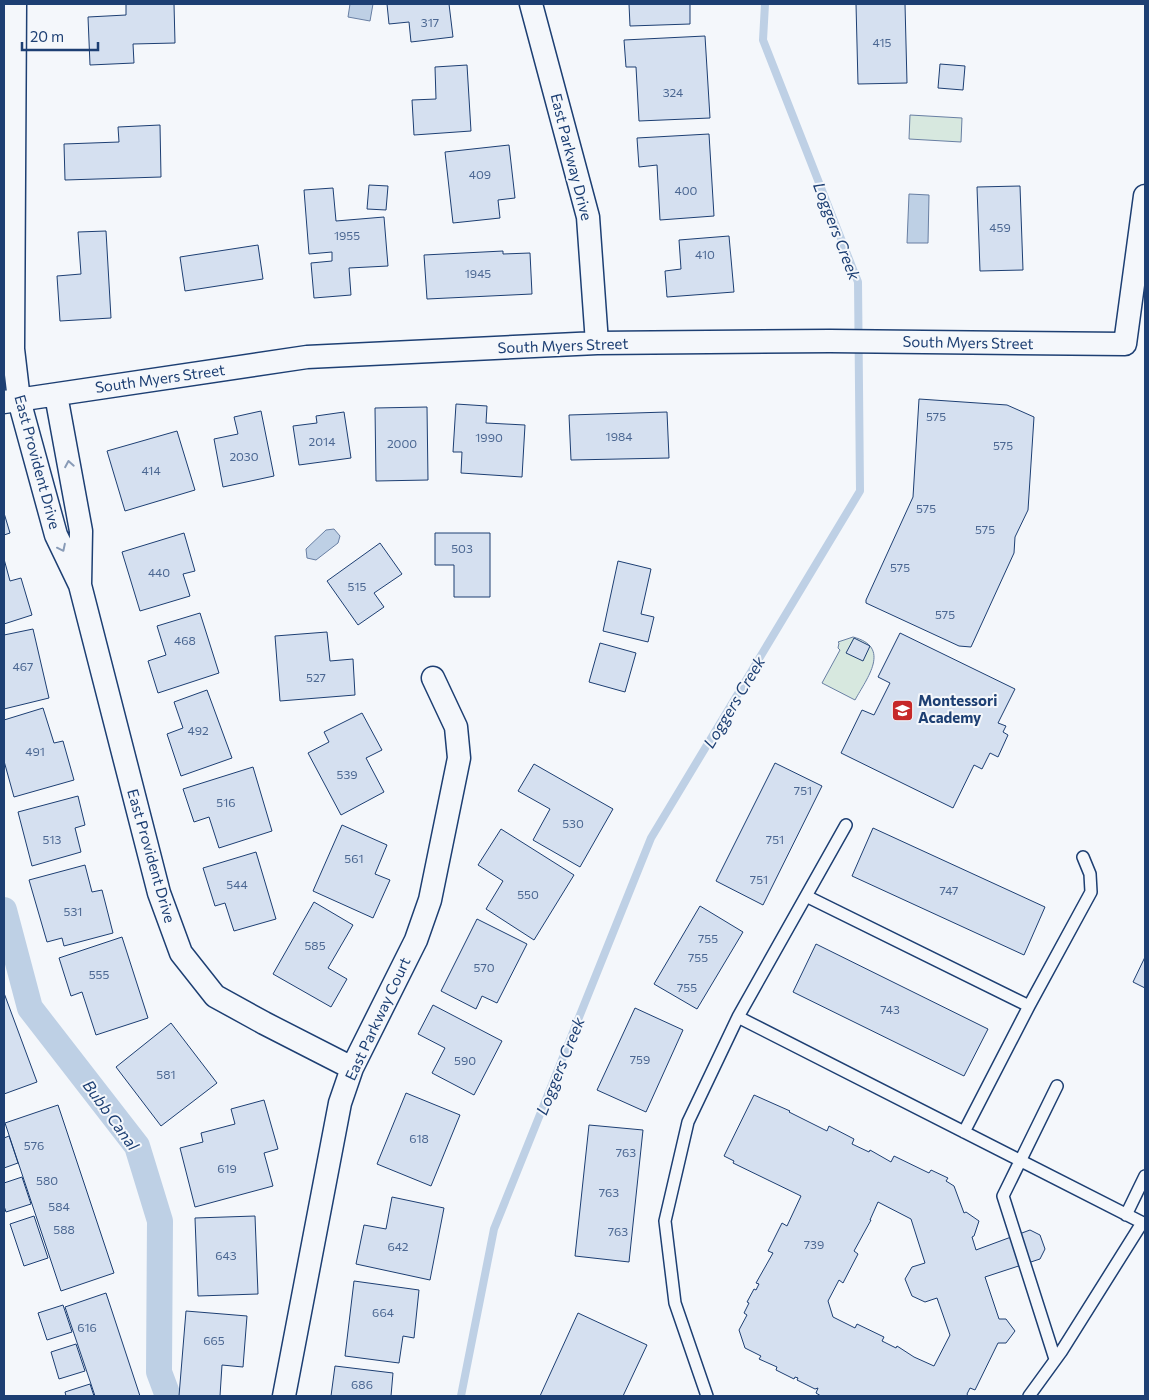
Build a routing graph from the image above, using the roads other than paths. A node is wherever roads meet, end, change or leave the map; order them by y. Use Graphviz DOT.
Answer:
graph roads {
  1 [pos="16,4"];
  2 [pos="531,4"];
  3 [pos="1145,196"];
  4 [pos="597,343"];
  5 [pos="56,395"];
  6 [pos="11,402"];
  7 [pos="80,585"];
  8 [pos="433,678"];
  9 [pos="846,825"];
  10 [pos="1083,857"];
  11 [pos="806,896"];
  12 [pos="1029,1006"];
  13 [pos="738,1017"];
  14 [pos="352,1068"];
  15 [pos="1057,1086"];
  16 [pos="964,1132"];
  17 [pos="1019,1160"];
  18 [pos="1145,1176"];
  19 [pos="1126,1215"];
  20 [pos="1144,1224"];
  21 [pos="1055,1359"];
  22 [pos="284,1396"];
  23 [pos="707,1396"];
  24 [pos="1029,1396"];
  1 -- 6 [label="street, East Provident Drive"];
  2 -- 4 [label="street, East Parkway Drive"];
  3 -- 4 [label="street, South Myers Street"];
  4 -- 5 [label="street, South Myers Street"];
  5 -- 6 [label="street, South Myers Street"];
  7 -- 5 [label="street, East Provident Drive, one-way"];
  6 -- 7 [label="street, East Provident Drive, one-way"];
  7 -- 14 [label="street, East Provident Drive"];
  8 -- 14 [label="street, East Parkway Court"];
  9 -- 11 [label="lane"];
  10 -- 12 [label="lane"];
  11 -- 12 [label="lane"];
  11 -- 13 [label="lane"];
  12 -- 16 [label="lane"];
  13 -- 16 [label="lane"];
  13 -- 23 [label="lane"];
  14 -- 22 [label="street, East Parkway Court"];
  15 -- 17 [label="lane"];
  16 -- 17 [label="lane"];
  17 -- 19 [label="lane"];
  17 -- 21 [label="lane"];
  18 -- 19 [label="lane"];
  19 -- 20 [label="lane"];
  20 -- 21 [label="lane"];
  21 -- 24 [label="lane"];
}
